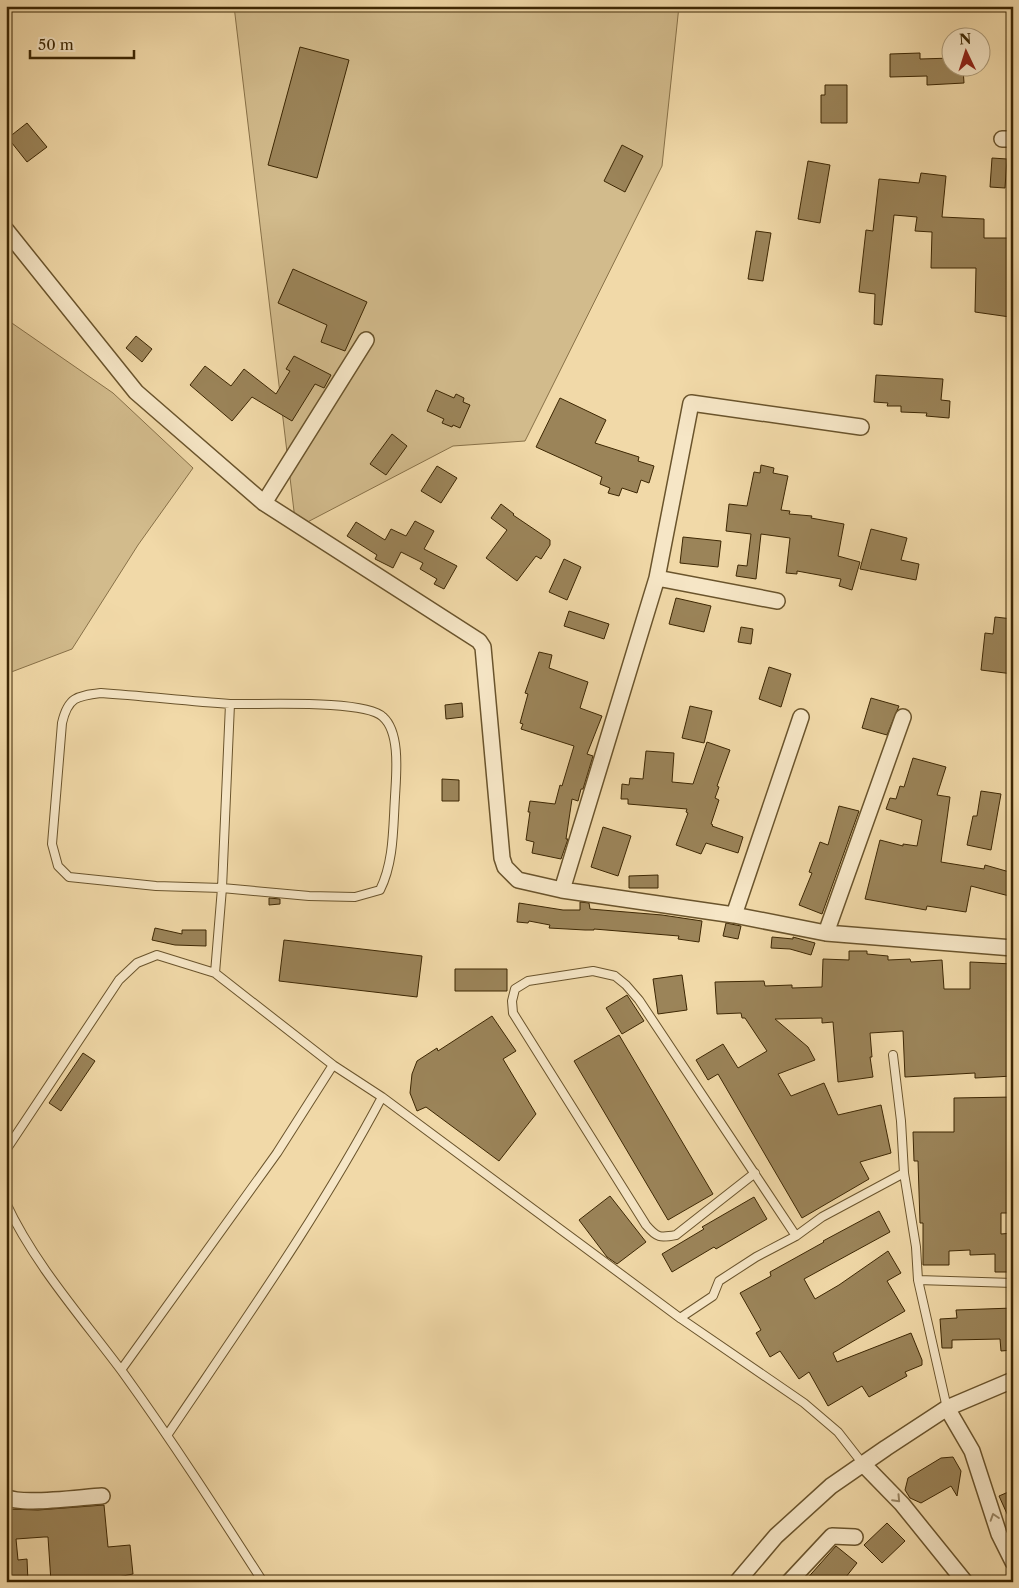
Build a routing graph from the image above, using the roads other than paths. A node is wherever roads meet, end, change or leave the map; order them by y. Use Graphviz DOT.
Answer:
graph roads {
  1 [pos="6,230"];
  2 [pos="366,340"];
  3 [pos="861,427"];
  4 [pos="264,503"];
  5 [pos="657,578"];
  6 [pos="776,601"];
  7 [pos="230,704"];
  8 [pos="801,717"];
  9 [pos="903,717"];
  10 [pos="222,888"];
  11 [pos="562,890"];
  12 [pos="734,915"];
  13 [pos="826,933"];
  14 [pos="1013,948"];
  15 [pos="215,974"];
  16 [pos="893,1055"];
  17 [pos="333,1065"];
  18 [pos="382,1097"];
  19 [pos="6,1150"];
  20 [pos="755,1173"];
  21 [pos="904,1173"];
  22 [pos="6,1203"];
  23 [pos="796,1236"];
  24 [pos="918,1280"];
  25 [pos="1013,1283"];
  26 [pos="680,1318"];
  27 [pos="121,1370"];
  28 [pos="1013,1380"];
  29 [pos="947,1408"];
  30 [pos="168,1434"];
  31 [pos="863,1464"];
  32 [pos="102,1496"];
  33 [pos="6,1497"];
  34 [pos="855,1537"];
  35 [pos="1012,1559"];
  36 [pos="263,1582"];
  37 [pos="738,1582"];
  38 [pos="790,1582"];
  39 [pos="965,1582"];
  1 -- 4 [label="street"];
  2 -- 4 [label="street"];
  3 -- 5 [label="street"];
  4 -- 11 [label="street"];
  5 -- 6 [label="street"];
  5 -- 11 [label="street"];
  7 -- 10 [label="lane"];
  7 -- 10 [label="lane"];
  7 -- 10 [label="lane"];
  8 -- 12 [label="street"];
  9 -- 13 [label="street"];
  10 -- 15 [label="lane"];
  11 -- 12 [label="street"];
  12 -- 13 [label="street"];
  13 -- 14 [label="street"];
  15 -- 17 [label="lane"];
  15 -- 19 [label="lane"];
  16 -- 21 [label="lane"];
  17 -- 18 [label="lane"];
  17 -- 27 [label="lane"];
  18 -- 26 [label="lane"];
  18 -- 30 [label="lane"];
  20 -- 20 [label="lane"];
  20 -- 23 [label="lane"];
  21 -- 23 [label="lane"];
  21 -- 24 [label="lane"];
  22 -- 27 [label="lane"];
  23 -- 26 [label="lane"];
  24 -- 25 [label="lane"];
  24 -- 29 [label="lane"];
  26 -- 31 [label="lane"];
  27 -- 30 [label="lane"];
  28 -- 29 [label="street"];
  29 -- 31 [label="street"];
  35 -- 29 [label="street, one-way"];
  30 -- 36 [label="lane"];
  31 -- 37 [label="street"];
  31 -- 39 [label="street, one-way"];
  32 -- 33 [label="street"];
  34 -- 38 [label="street"];
}
